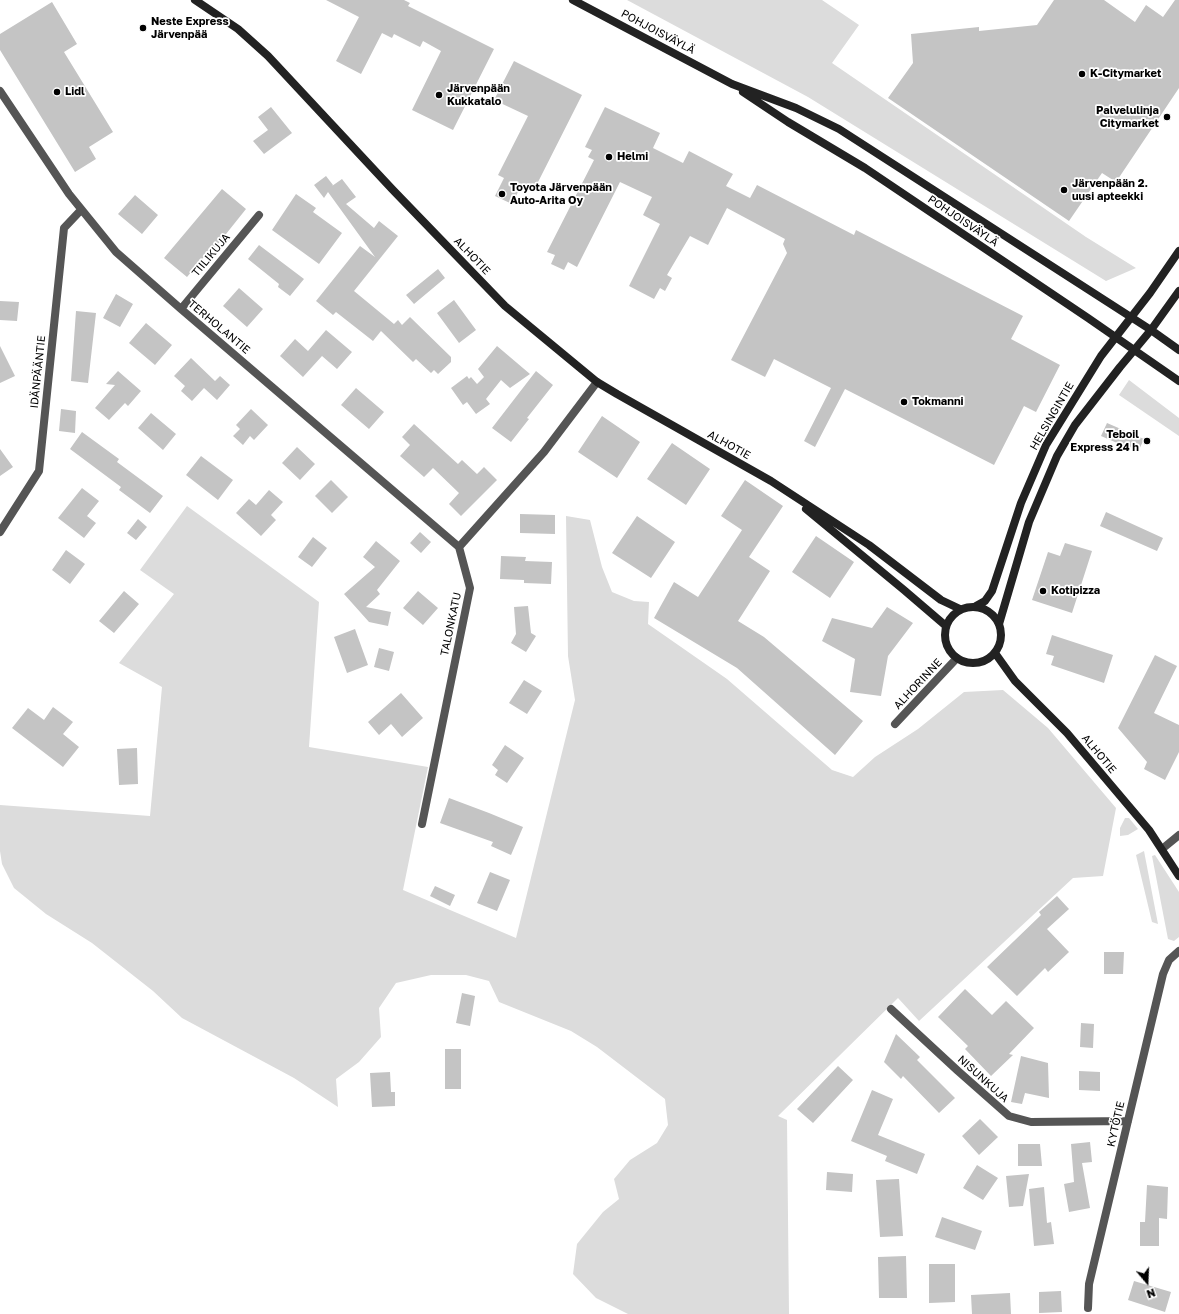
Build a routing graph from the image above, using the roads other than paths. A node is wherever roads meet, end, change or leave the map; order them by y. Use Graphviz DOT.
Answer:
graph roads {
  1 [pos="195,0"];
  2 [pos="573,0"];
  3 [pos="732,84"];
  4 [pos="0,91"];
  5 [pos="81,210"];
  6 [pos="259,215"];
  7 [pos="1179,251"];
  8 [pos="1179,292"];
  9 [pos="181,309"];
  10 [pos="1131,318"];
  11 [pos="1151,330"];
  12 [pos="1116,336"];
  13 [pos="1134,350"];
  14 [pos="1179,350"];
  15 [pos="1179,381"];
  16 [pos="597,382"];
  17 [pos="771,481"];
  18 [pos="0,532"];
  19 [pos="459,547"];
  20 [pos="976,606"];
  21 [pos="960,609"];
  22 [pos="999,624"];
  23 [pos="946,626"];
  24 [pos="995,653"];
  25 [pos="957,658"];
  26 [pos="895,724"];
  27 [pos="422,824"];
  28 [pos="1179,835"];
  29 [pos="1162,849"];
  30 [pos="1179,876"];
  31 [pos="1179,951"];
  32 [pos="891,1009"];
  33 [pos="1128,1121"];
  34 [pos="1088,1308"];
  1 -- 16 [label="street, ALHOTIE"];
  2 -- 3 [label="street, POHJOISVÄYLÄ"];
  3 -- 10 [label="street, POHJOISVÄYLÄ"];
  3 -- 12 [label="street, POHJOISVÄYLÄ"];
  4 -- 5 [label="street, TERHOLANTIE"];
  5 -- 9 [label="street, TERHOLANTIE"];
  5 -- 18 [label="street, IDÄNPÄÄNTIE"];
  6 -- 9 [label="street, TIILIKUJA"];
  7 -- 10 [label="street, HELSINGINTIE"];
  8 -- 11 [label="street"];
  9 -- 19 [label="street, TERHOLANTIE"];
  10 -- 11 [label="street, POHJOISVÄYLÄ"];
  10 -- 12 [label="street, HELSINGINTIE"];
  11 -- 13 [label="street"];
  11 -- 14 [label="street, POHJOISVÄYLÄ"];
  12 -- 13 [label="street, POHJOISVÄYLÄ"];
  12 -- 20 [label="street, HELSINGINTIE"];
  13 -- 15 [label="street, POHJOISVÄYLÄ"];
  13 -- 22 [label="street"];
  16 -- 17 [label="street, ALHOTIE"];
  16 -- 19 [label="street"];
  17 -- 21 [label="street, ALHOTIE"];
  17 -- 23 [label="street, ALHOTIE"];
  19 -- 27 [label="street, TALONKATU"];
  20 -- 21 [label="street"];
  20 -- 22 [label="street"];
  21 -- 23 [label="street"];
  22 -- 24 [label="street"];
  23 -- 25 [label="street"];
  24 -- 25 [label="street"];
  24 -- 29 [label="street, ALHOTIE"];
  25 -- 26 [label="street, ALHORINNE"];
  28 -- 29 [label="street"];
  29 -- 30 [label="street, ALHOTIE"];
  31 -- 33 [label="street, KYTÖTIE"];
  32 -- 33 [label="street, NISUNKUJA"];
  33 -- 34 [label="street, KYTÖTIE"];
}
